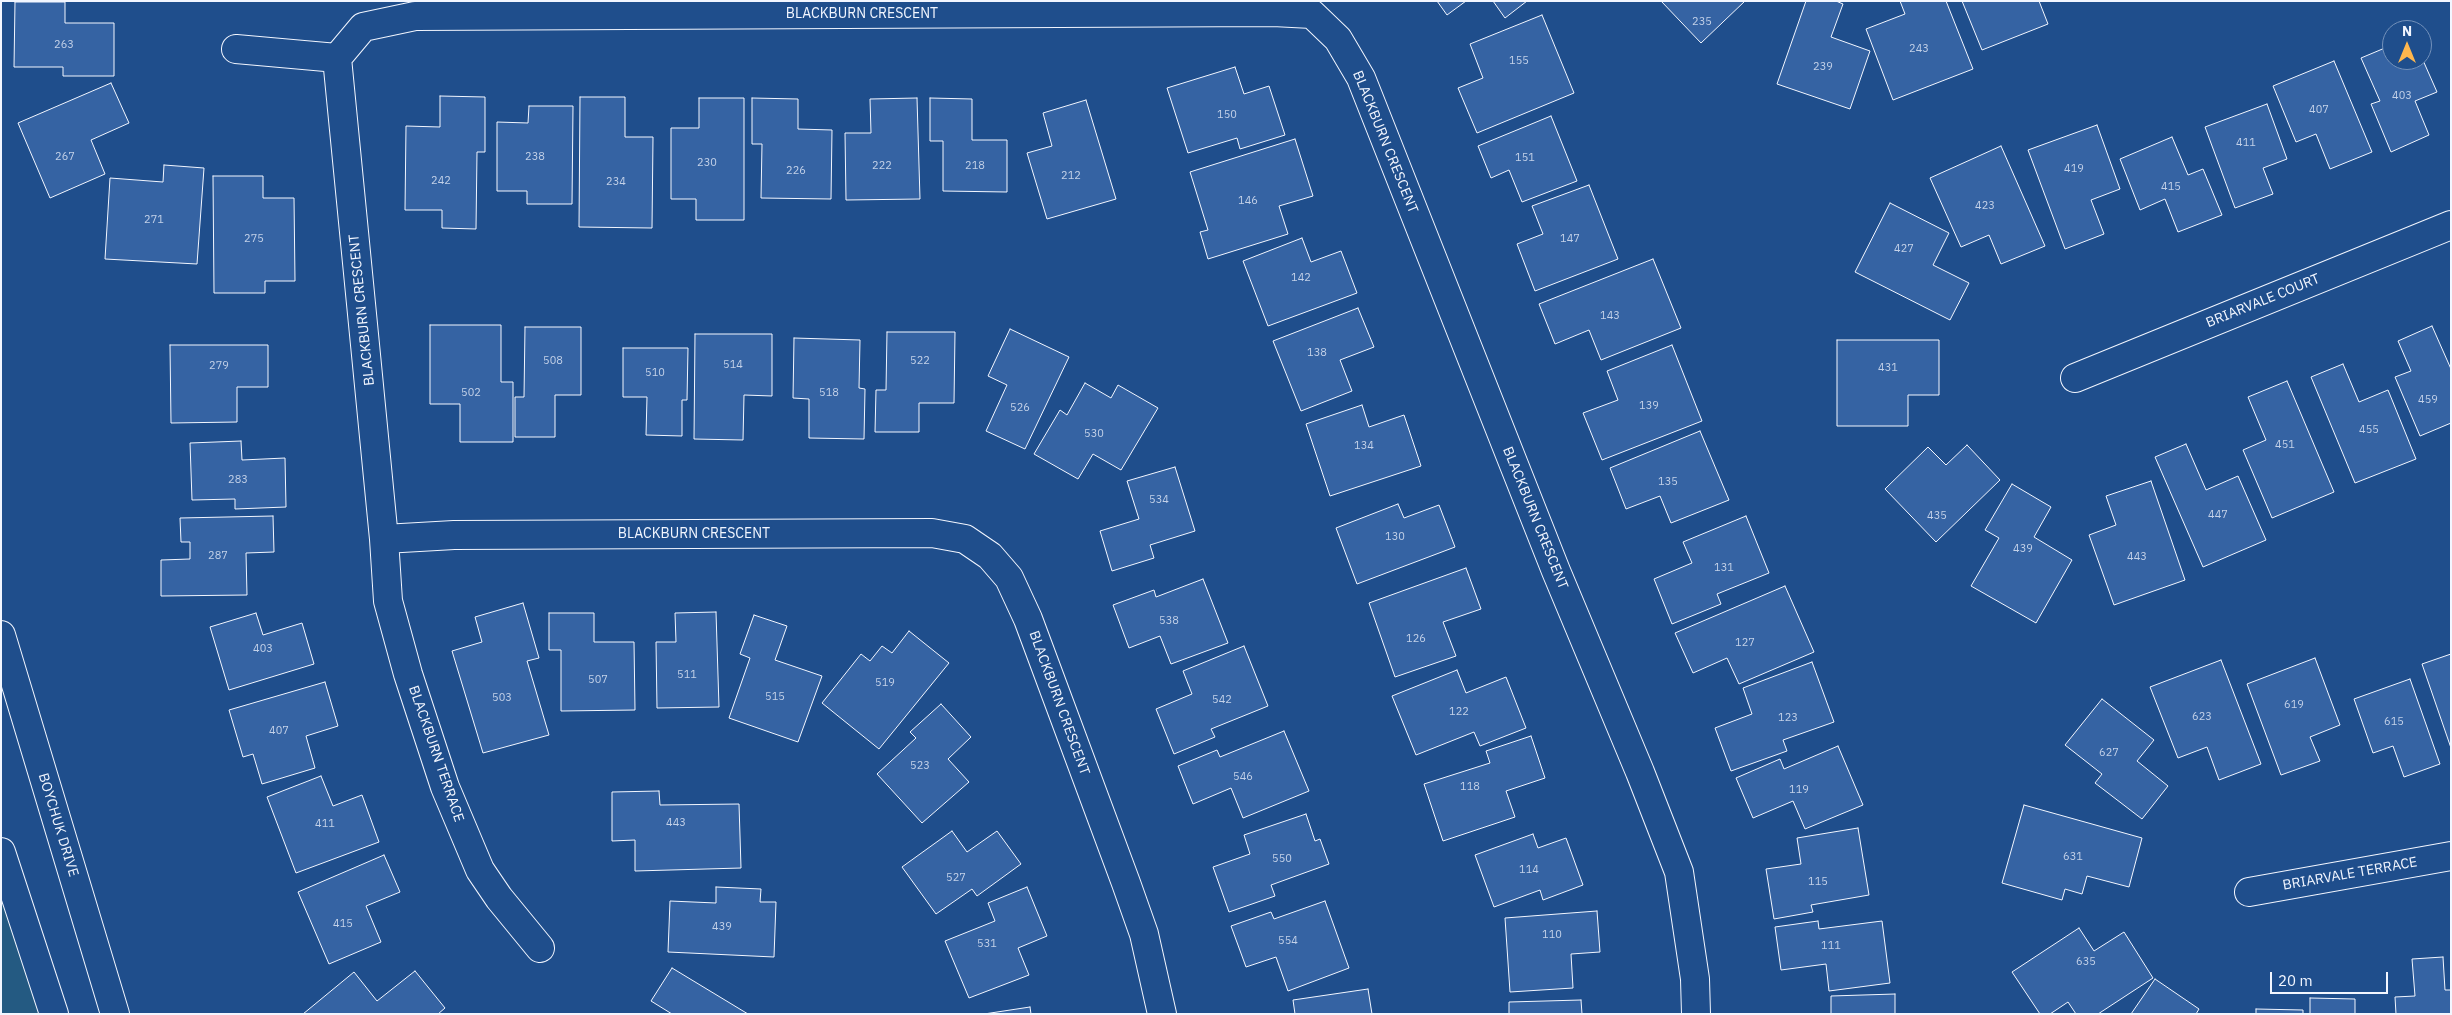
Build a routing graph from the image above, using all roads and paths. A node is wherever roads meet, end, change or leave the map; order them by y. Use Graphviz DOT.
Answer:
graph roads {
  1 [pos="236,49"];
  2 [pos="338,58"];
  3 [pos="2451,225"];
  4 [pos="2075,378"];
  5 [pos="384,539"];
  6 [pos="1,636"];
  7 [pos="1,852"];
  8 [pos="2451,856"];
  9 [pos="2249,892"];
  10 [pos="540,948"];
  11 [pos="54,1014"];
  12 [pos="115,1014"];
  13 [pos="1162,1014"];
  14 [pos="1696,1014"];
  1 -- 2 [label="street"];
  2 -- 5 [label="street, BLACKBURN CRESCENT"];
  2 -- 14 [label="street, BLACKBURN CRESCENT"];
  3 -- 4 [label="street, BRIARVALE COURT"];
  5 -- 10 [label="street, BLACKBURN TERRACE"];
  5 -- 13 [label="street, BLACKBURN CRESCENT"];
  6 -- 12 [label="street, BOYCHUK DRIVE"];
  7 -- 11 [label="street"];
  8 -- 9 [label="street, BRIARVALE TERRACE"];
}
